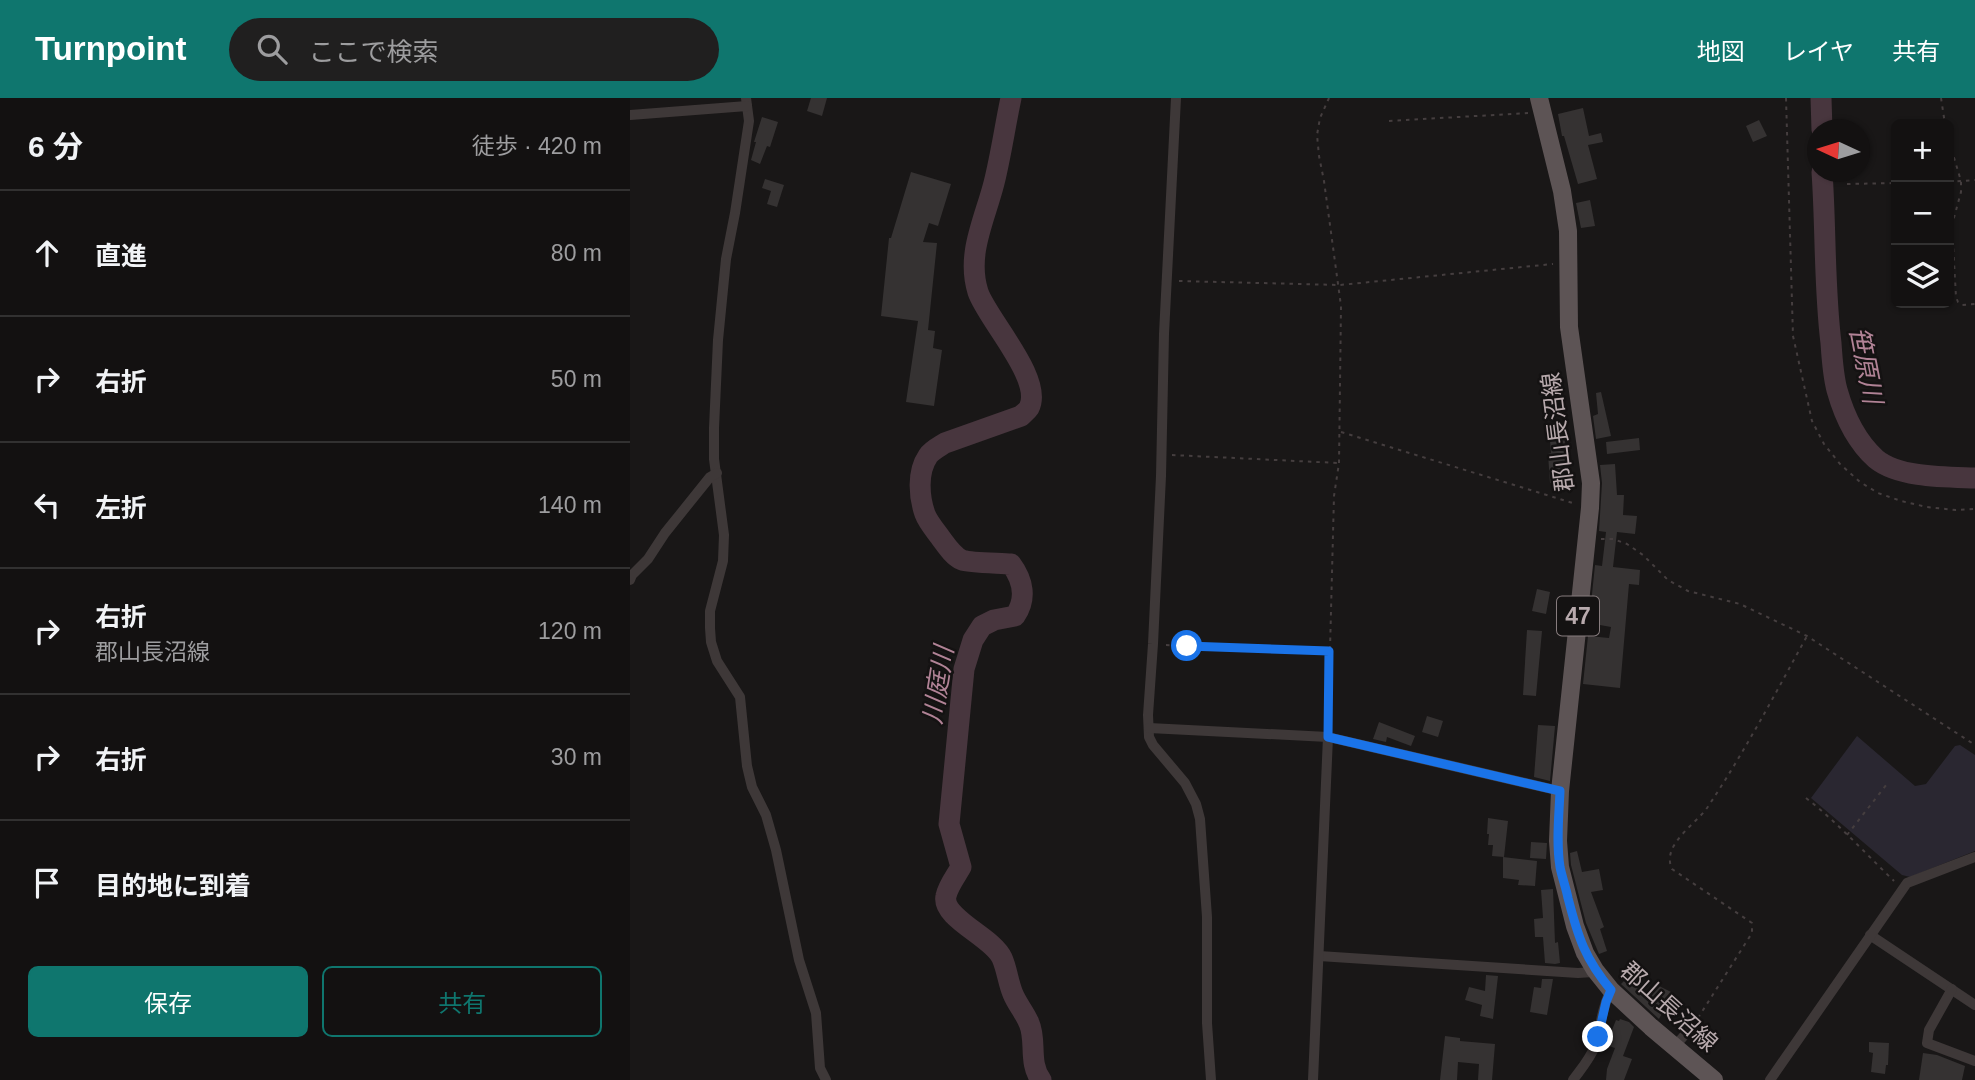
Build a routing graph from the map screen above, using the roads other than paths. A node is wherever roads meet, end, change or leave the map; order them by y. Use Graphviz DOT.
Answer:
graph roads {
  1 [pos="1176,98"];
  2 [pos="747,102"];
  3 [pos="1541,105"];
  4 [pos="630,115"];
  5 [pos="717,473"];
  6 [pos="630,580"];
  7 [pos="1149,728"];
  8 [pos="1328,737"];
  9 [pos="1560,791"];
  10 [pos="1975,857"];
  11 [pos="1870,935"];
  12 [pos="1318,956"];
  13 [pos="1595,970"];
  14 [pos="1952,989"];
  15 [pos="1611,990"];
  16 [pos="1975,1005"];
  17 [pos="1691,1028"];
  18 [pos="1674,1047"];
  19 [pos="1975,1061"];
  20 [pos="826,1080"];
  21 [pos="1211,1080"];
  22 [pos="1314,1080"];
  23 [pos="1573,1080"];
  24 [pos="1714,1080"];
  25 [pos="1770,1080"];
  1 -- 7 [label="street"];
  2 -- 4 [label="street"];
  2 -- 5 [label="street"];
  3 -- 9 [label="main road, 郡山長沼線 / 47"];
  5 -- 6 [label="street"];
  5 -- 20 [label="street"];
  7 -- 8 [label="street"];
  7 -- 21 [label="street"];
  8 -- 9 [label="street"];
  8 -- 12 [label="street"];
  9 -- 13 [label="main road, 郡山長沼線 / 47"];
  10 -- 11 [label="street"];
  11 -- 14 [label="street"];
  11 -- 25 [label="street"];
  12 -- 13 [label="street"];
  12 -- 22 [label="street"];
  13 -- 15 [label="main road, 郡山長沼線 / 47"];
  14 -- 16 [label="street"];
  14 -- 19 [label="street"];
  15 -- 18 [label="main road, 郡山長沼線 / 47"];
  15 -- 23 [label="street"];
  17 -- 18 [label="street"];
  18 -- 24 [label="main road, 郡山長沼線 / 47"];
}
